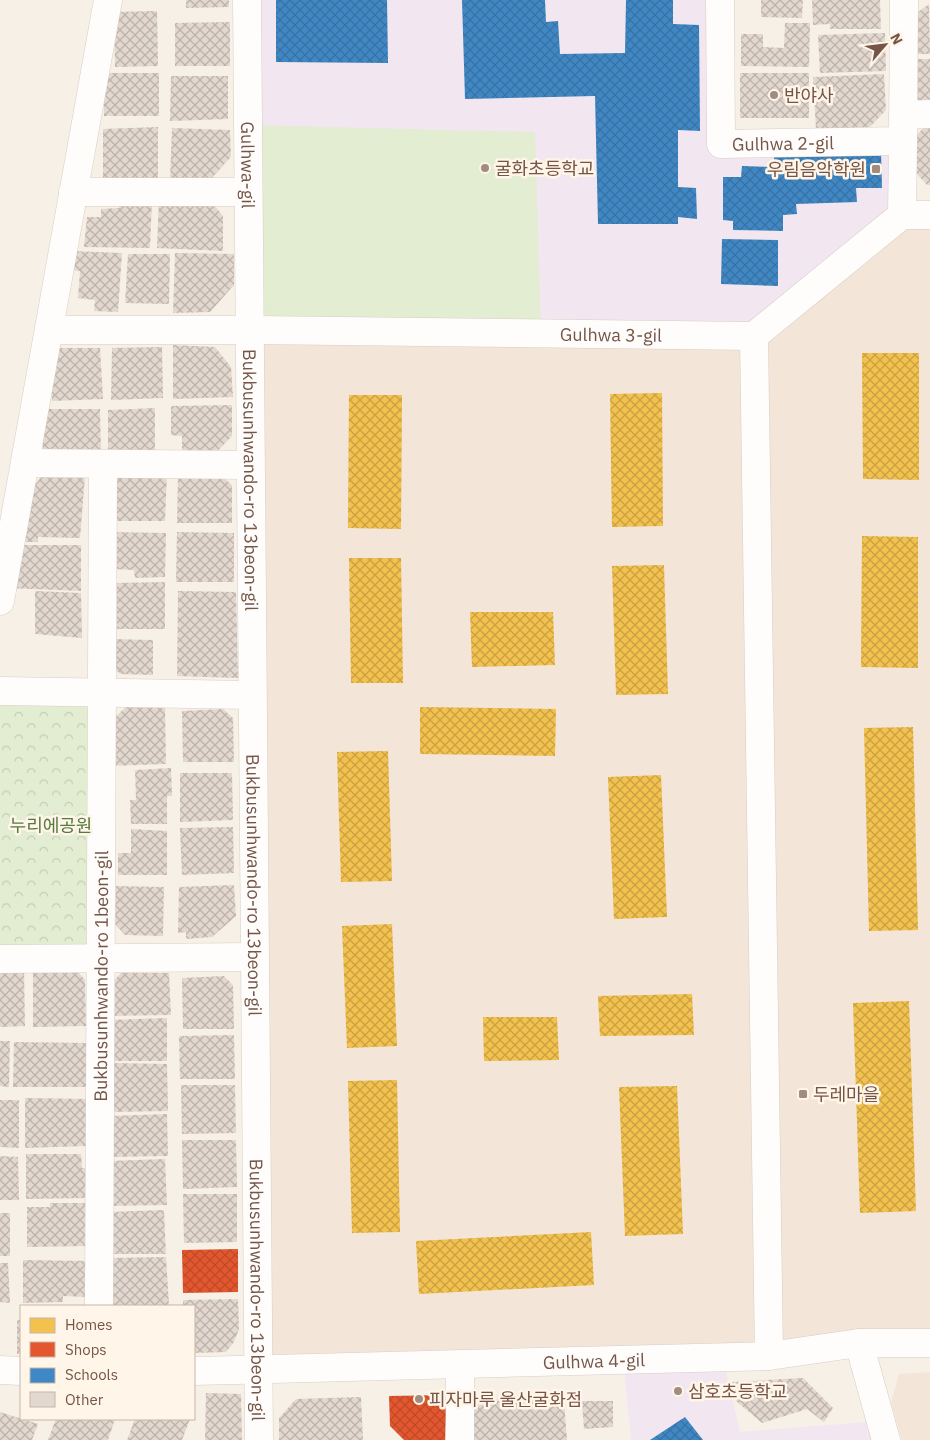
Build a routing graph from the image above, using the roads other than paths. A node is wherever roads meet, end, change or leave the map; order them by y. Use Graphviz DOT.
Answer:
graph roads {
  1 [pos="108,0"];
  2 [pos="247,0"];
  3 [pos="720,0"];
  4 [pos="904,0"];
  5 [pos="903,114"];
  6 [pos="930,114"];
  7 [pos="903,141"];
  8 [pos="73,192"];
  9 [pos="248,192"];
  10 [pos="902,215"];
  11 [pos="930,215"];
  12 [pos="49,330"];
  13 [pos="249,330"];
  14 [pos="754,336"];
  15 [pos="25,463"];
  16 [pos="103,465"];
  17 [pos="250,465"];
  18 [pos="0,600"];
  19 [pos="0,691"];
  20 [pos="102,693"];
  21 [pos="252,695"];
  22 [pos="254,957"];
  23 [pos="101,958"];
  24 [pos="0,959"];
  25 [pos="99,1305"];
  26 [pos="859,1343"];
  27 [pos="930,1343"];
  28 [pos="769,1356"];
  29 [pos="460,1365"];
  30 [pos="0,1370"];
  31 [pos="20,1370"];
  32 [pos="195,1371"];
  33 [pos="257,1371"];
  34 [pos="259,1440"];
  35 [pos="460,1440"];
  36 [pos="886,1440"];
  1 -- 8 [label="street"];
  2 -- 9 [label="street, Gulhwa-gil"];
  3 -- 7 [label="street, Gulhwa 2-gil"];
  4 -- 5 [label="street"];
  5 -- 6 [label="street"];
  5 -- 7 [label="street"];
  7 -- 10 [label="street"];
  8 -- 9 [label="street"];
  8 -- 12 [label="street"];
  9 -- 13 [label="street, Gulhwa-gil"];
  10 -- 11 [label="street"];
  10 -- 14 [label="street"];
  12 -- 13 [label="street, Gulhwa 3-gil"];
  12 -- 15 [label="street"];
  13 -- 14 [label="street, Gulhwa 3-gil"];
  13 -- 17 [label="street, Bukbusunhwando-ro 13beon-gil"];
  14 -- 28 [label="street"];
  15 -- 16 [label="street"];
  15 -- 18 [label="street"];
  16 -- 17 [label="street"];
  16 -- 20 [label="street, Bukbusunhwando-ro 1beon-gil"];
  17 -- 21 [label="street, Bukbusunhwando-ro 13beon-gil"];
  19 -- 20 [label="street"];
  20 -- 21 [label="street"];
  20 -- 23 [label="street, Bukbusunhwando-ro 1beon-gil"];
  21 -- 22 [label="street, Bukbusunhwando-ro 13beon-gil"];
  22 -- 23 [label="street"];
  22 -- 33 [label="street, Bukbusunhwando-ro 13beon-gil"];
  23 -- 24 [label="street"];
  23 -- 25 [label="street, Bukbusunhwando-ro 1beon-gil"];
  26 -- 27 [label="street, Gulhwa 4-gil"];
  26 -- 28 [label="street, Gulhwa 4-gil"];
  26 -- 36 [label="street"];
  28 -- 29 [label="street, Gulhwa 4-gil"];
  29 -- 33 [label="street, Gulhwa 4-gil"];
  29 -- 35 [label="street"];
  30 -- 31 [label="street"];
  32 -- 33 [label="street, Gulhwa 4-gil"];
  33 -- 34 [label="street, Bukbusunhwando-ro 13beon-gil"];
}
